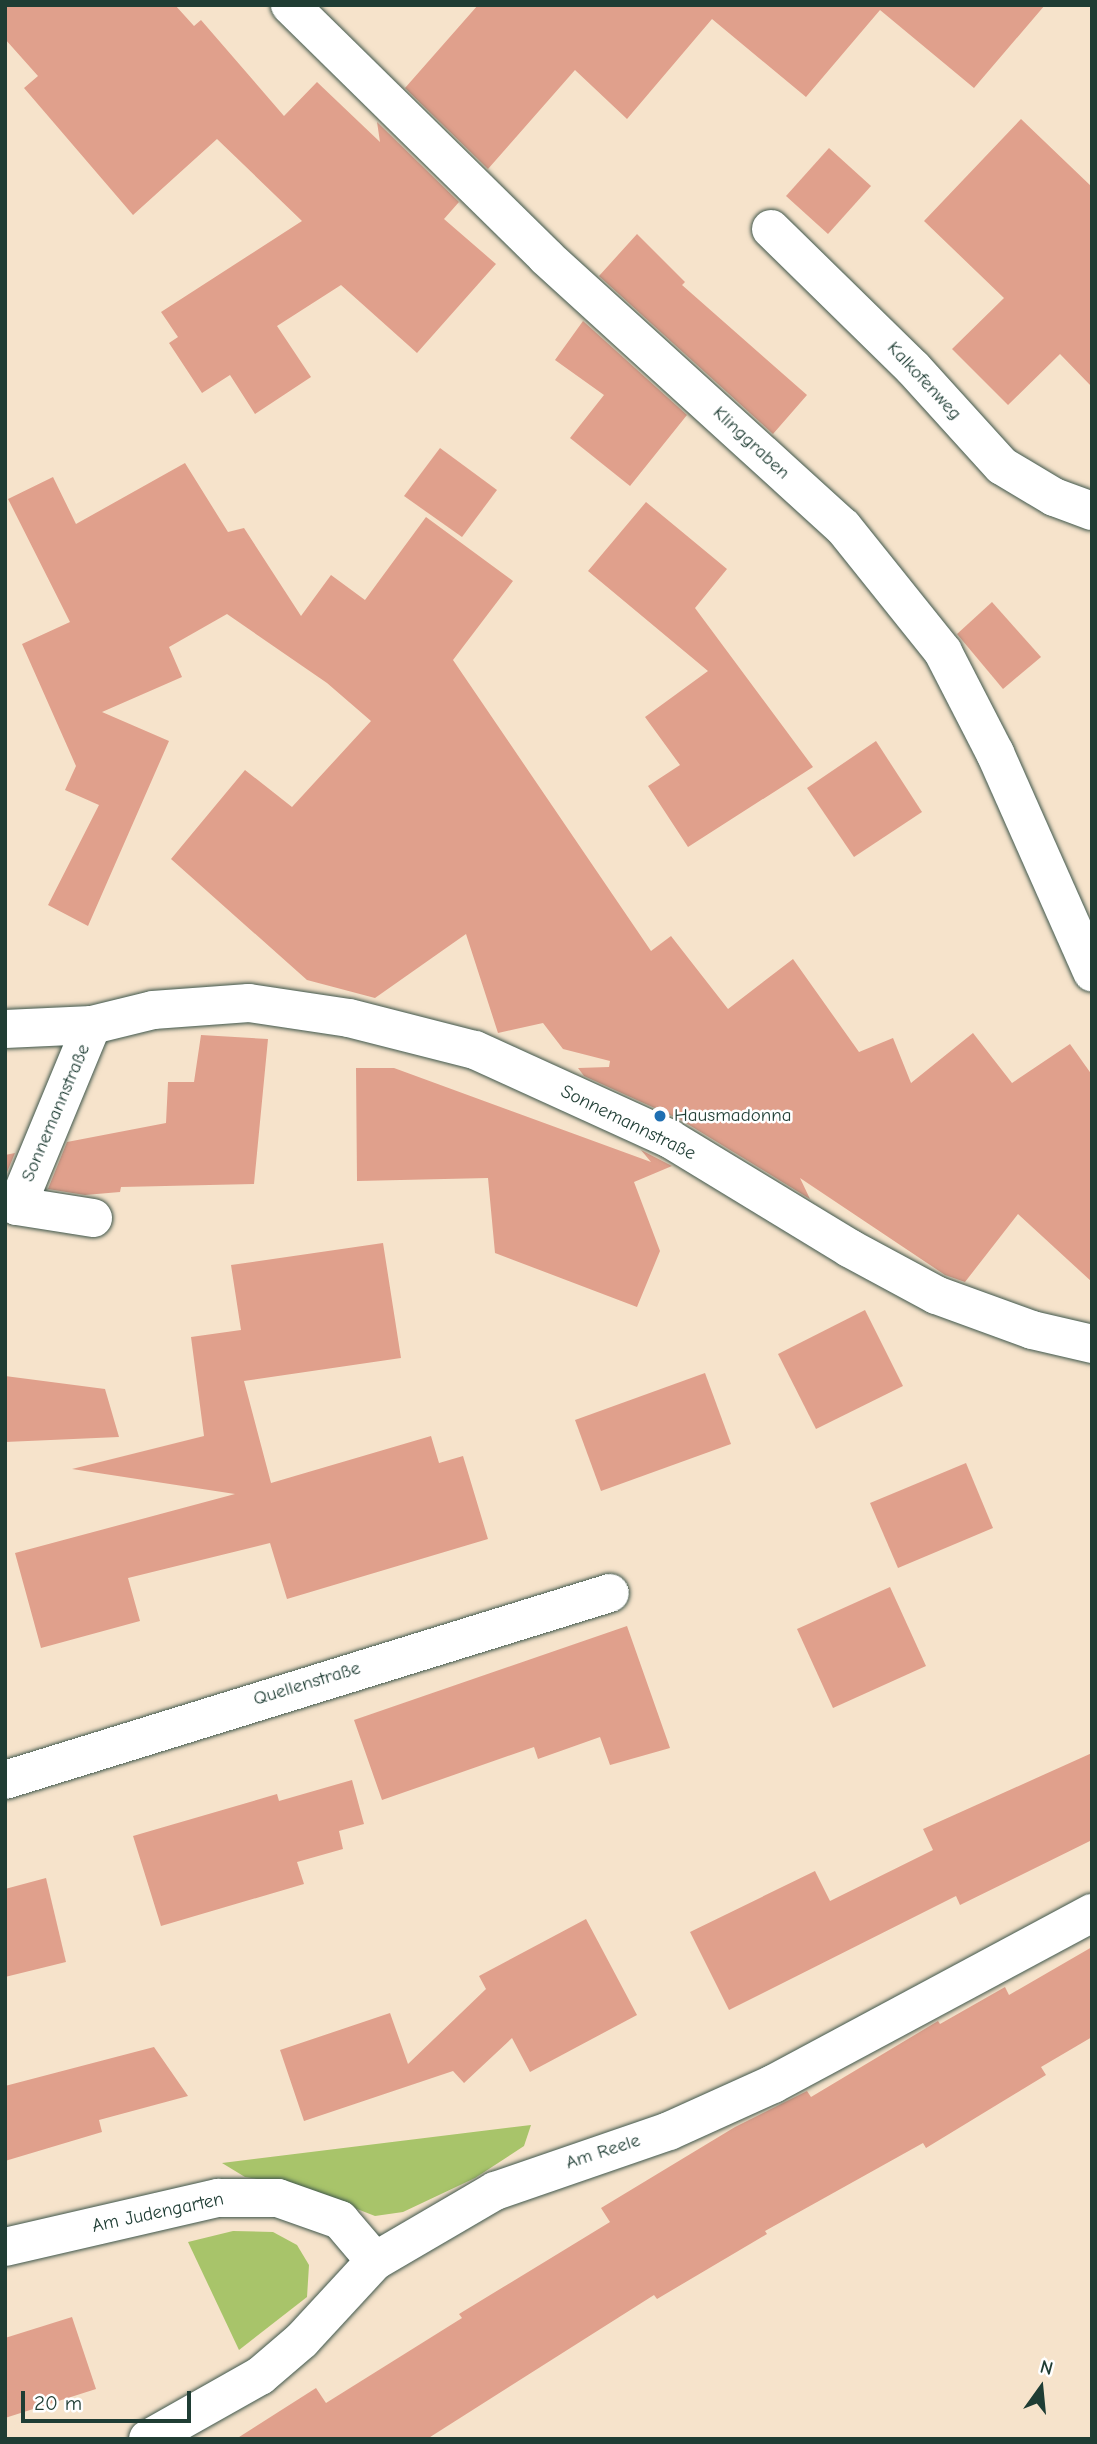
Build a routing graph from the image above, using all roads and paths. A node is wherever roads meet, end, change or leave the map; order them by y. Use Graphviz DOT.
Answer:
graph roads {
  1 [pos="290,5"];
  2 [pos="771,229"];
  3 [pos="1092,511"];
  4 [pos="1092,972"];
  5 [pos="92,1025"];
  6 [pos="5,1029"];
  7 [pos="93,1218"];
  8 [pos="1092,1344"];
  9 [pos="610,1593"];
  10 [pos="5,1780"];
  11 [pos="1092,1913"];
  12 [pos="5,2247"];
  13 [pos="374,2261"];
  14 [pos="148,2439"];
  1 -- 4 [label="street, Klinggraben"];
  2 -- 3 [label="street, Kalkofenweg"];
  5 -- 6 [label="street, Sonnemannstraße"];
  5 -- 7 [label="street, Sonnemannstraße"];
  5 -- 8 [label="street, Sonnemannstraße"];
  9 -- 10 [label="street, Quellenstraße"];
  11 -- 13 [label="street, Am Reele"];
  12 -- 13 [label="street, Am Judengarten"];
  13 -- 14 [label="street, Am Reele"];
}
